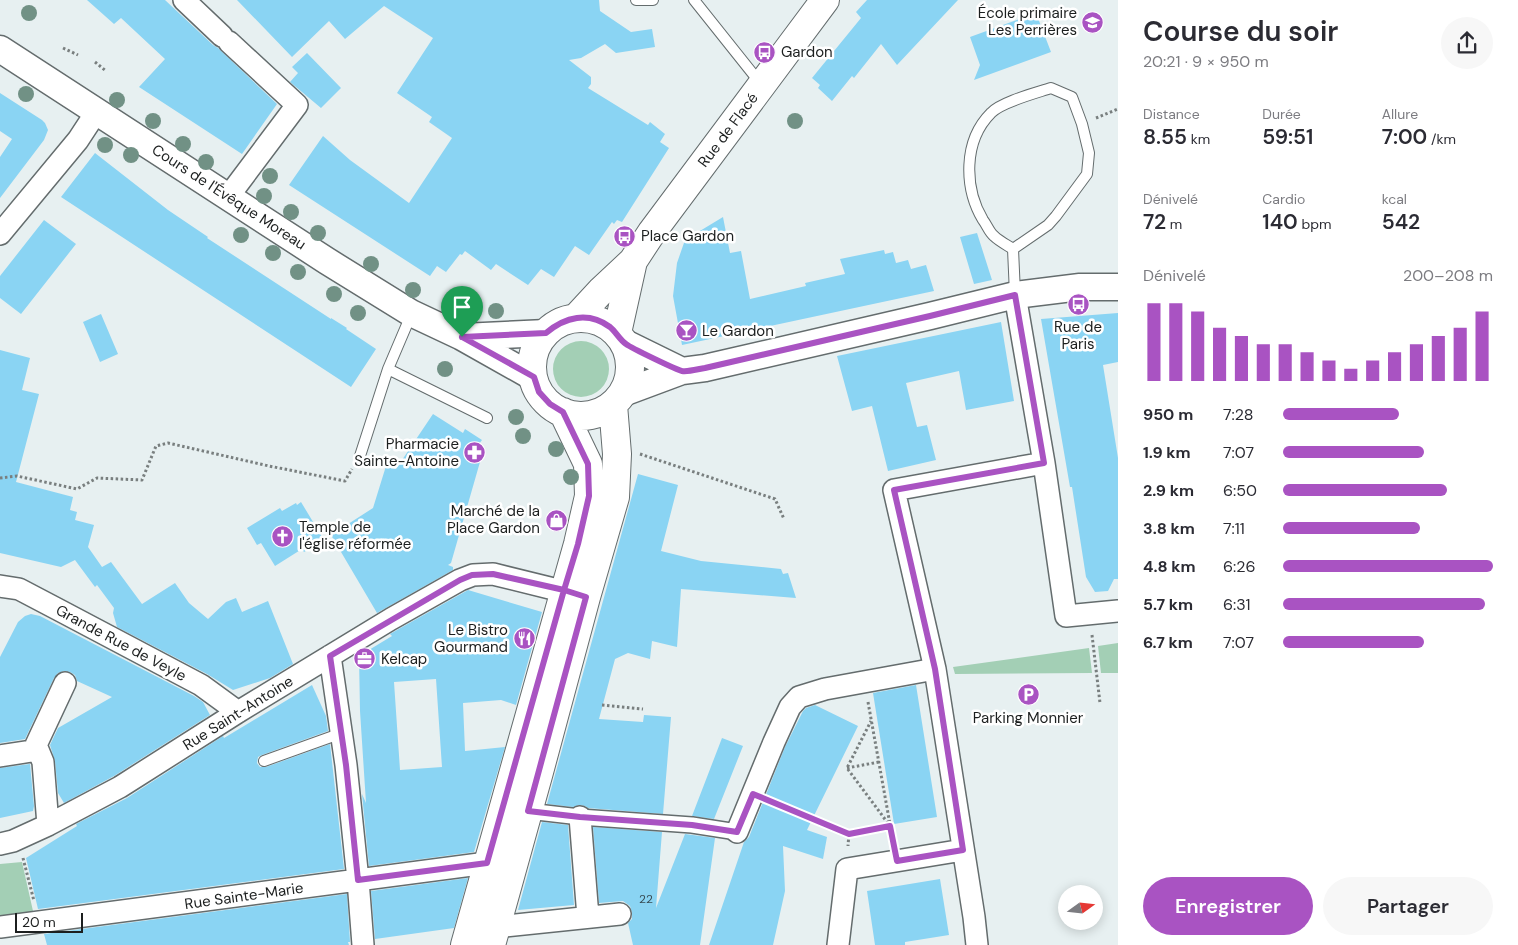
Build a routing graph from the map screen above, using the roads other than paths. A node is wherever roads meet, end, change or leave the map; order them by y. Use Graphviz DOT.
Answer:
graph roads {
  1 [pos="184,0"];
  2 [pos="636,0"];
  3 [pos="653,0"];
  4 [pos="694,0"];
  5 [pos="825,0"];
  6 [pos="0,49"];
  7 [pos="762,84"];
  8 [pos="97,111"];
  9 [pos="228,197"];
  10 [pos="0,234"];
  11 [pos="1013,249"];
  12 [pos="633,261"];
  13 [pos="1118,287"];
  14 [pos="1015,295"];
  15 [pos="411,314"];
  16 [pos="576,318"];
  17 [pos="546,333"];
  18 [pos="462,337"];
  19 [pos="621,338"];
  20 [pos="388,369"];
  21 [pos="682,371"];
  22 [pos="534,377"];
  23 [pos="618,399"];
  24 [pos="563,412"];
  25 [pos="487,418"];
  26 [pos="360,456"];
  27 [pos="1044,463"];
  28 [pos="0,586"];
  29 [pos="575,594"];
  30 [pos="1118,611"];
  31 [pos="330,656"];
  32 [pos="935,669"];
  33 [pos="65,683"];
  34 [pos="238,712"];
  35 [pos="342,733"];
  36 [pos="38,750"];
  37 [pos="0,756"];
  38 [pos="264,761"];
  39 [pos="528,811"];
  40 [pos="580,817"];
  41 [pos="48,825"];
  42 [pos="737,832"];
  43 [pos="6,843"];
  44 [pos="963,850"];
  45 [pos="487,863"];
  46 [pos="358,880"];
  47 [pos="620,914"];
  48 [pos="588,918"];
  49 [pos="0,927"];
  50 [pos="494,936"];
  51 [pos="363,945"];
  52 [pos="465,945"];
  53 [pos="838,945"];
  54 [pos="977,945"];
  1 -- 9 [label="street"];
  2 -- 3 [label="lane"];
  4 -- 7 [label="lane"];
  5 -- 7 [label="main road, Rue de Flacé"];
  6 -- 8 [label="street, Cours de l'Évêque Moreau"];
  7 -- 12 [label="main road, Rue de Flacé"];
  8 -- 9 [label="street, Cours de l'Évêque Moreau"];
  8 -- 10 [label="street"];
  9 -- 15 [label="street, Cours de l'Évêque Moreau"];
  11 -- 11 [label="lane"];
  11 -- 14 [label="lane"];
  12 -- 16 [label="main road, Rue de Flacé"];
  12 -- 19 [label="main road, Rue de Flacé"];
  13 -- 14 [label="street"];
  14 -- 21 [label="street"];
  14 -- 27 [label="street"];
  15 -- 18 [label="street, Cours de l'Évêque Moreau"];
  15 -- 20 [label="lane"];
  16 -- 17 [label="main road"];
  16 -- 19 [label="main road"];
  17 -- 18 [label="street, Cours de l'Évêque Moreau"];
  17 -- 22 [label="main road"];
  18 -- 22 [label="street, Cours de l'Évêque Moreau"];
  19 -- 21 [label="street"];
  19 -- 23 [label="main road"];
  20 -- 25 [label="lane"];
  20 -- 26 [label="lane"];
  21 -- 23 [label="street"];
  22 -- 24 [label="main road"];
  23 -- 24 [label="main road"];
  23 -- 29 [label="main road"];
  24 -- 29 [label="main road"];
  27 -- 30 [label="street"];
  27 -- 32 [label="street"];
  28 -- 34 [label="street, Grande Rue de Veyle"];
  29 -- 31 [label="street, Rue Saint-Antoine"];
  29 -- 39 [label="main road"];
  29 -- 45 [label="main road"];
  31 -- 34 [label="street, Rue Saint-Antoine"];
  31 -- 35 [label="street"];
  32 -- 42 [label="street"];
  32 -- 44 [label="street"];
  33 -- 36 [label="street"];
  34 -- 41 [label="street, Rue Saint-Antoine"];
  35 -- 38 [label="lane"];
  35 -- 46 [label="street"];
  36 -- 37 [label="street"];
  36 -- 41 [label="street"];
  39 -- 40 [label="street"];
  39 -- 50 [label="main road"];
  40 -- 42 [label="street"];
  40 -- 48 [label="street"];
  41 -- 43 [label="street, Rue Saint-Antoine"];
  44 -- 53 [label="street"];
  44 -- 54 [label="street"];
  45 -- 46 [label="street, Rue Sainte-Marie"];
  45 -- 52 [label="main road"];
  46 -- 49 [label="street, Rue Sainte-Marie"];
  46 -- 51 [label="street"];
  47 -- 48 [label="street"];
  48 -- 50 [label="street"];
}
